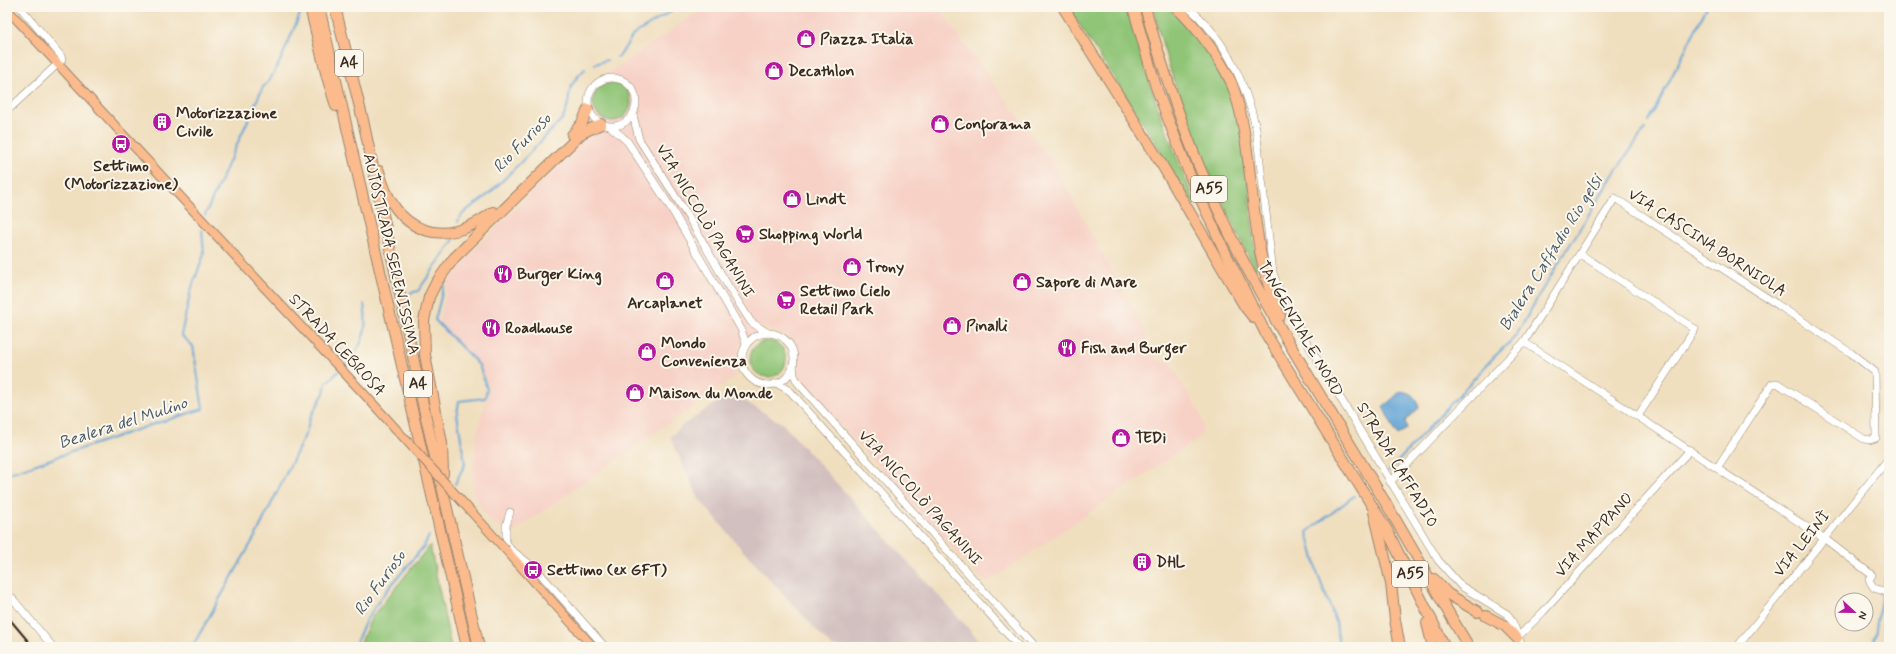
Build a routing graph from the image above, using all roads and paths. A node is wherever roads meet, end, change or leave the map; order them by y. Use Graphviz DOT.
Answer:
graph roads {
  1 [pos="20,7"];
  2 [pos="310,7"];
  3 [pos="319,7"];
  4 [pos="335,7"];
  5 [pos="1063,7"];
  6 [pos="1133,7"];
  7 [pos="1145,7"];
  8 [pos="1176,7"];
  9 [pos="1188,7"];
  10 [pos="7,9"];
  11 [pos="58,64"];
  12 [pos="588,109"];
  13 [pos="7,111"];
  14 [pos="633,115"];
  15 [pos="363,120"];
  16 [pos="606,125"];
  17 [pos="360,186"];
  18 [pos="1580,254"];
  19 [pos="768,333"];
  20 [pos="1266,334"];
  21 [pos="1524,342"];
  22 [pos="746,344"];
  23 [pos="1299,360"];
  24 [pos="793,364"];
  25 [pos="776,383"];
  26 [pos="1638,416"];
  27 [pos="1690,450"];
  28 [pos="1889,458"];
  29 [pos="1717,468"];
  30 [pos="1390,482"];
  31 [pos="444,498"];
  32 [pos="1372,503"];
  33 [pos="510,512"];
  34 [pos="1392,514"];
  35 [pos="1825,539"];
  36 [pos="7,592"];
  37 [pos="1885,592"];
  38 [pos="1420,596"];
  39 [pos="1517,638"];
  40 [pos="53,647"];
  41 [pos="467,647"];
  42 [pos="479,647"];
  43 [pos="593,647"];
  44 [pos="605,647"];
  45 [pos="1019,647"];
  46 [pos="1034,647"];
  47 [pos="1400,647"];
  48 [pos="1426,647"];
  49 [pos="1433,647"];
  50 [pos="1445,647"];
  51 [pos="1469,647"];
  52 [pos="1523,647"];
  53 [pos="1737,647"];
  1 -- 11 [label="street"];
  2 -- 17 [label="highway"];
  3 -- 17 [label="highway, AUTOSTRADA SERENISSIMA / A4"];
  4 -- 15 [label="highway, AUTOSTRADA SERENISSIMA / A4"];
  5 -- 20 [label="highway, A55"];
  6 -- 20 [label="highway, TANGENZIALE NORD / A55"];
  7 -- 23 [label="highway, TANGENZIALE NORD / A55"];
  8 -- 23 [label="highway, A55"];
  9 -- 30 [label="street, STRADA CAFFADIO"];
  10 -- 11 [label="main road, STRADA CEBROSA"];
  11 -- 13 [label="street"];
  11 -- 43 [label="main road, STRADA CEBROSA, bridge"];
  12 -- 14 [label="street"];
  12 -- 15 [label="highway"];
  12 -- 16 [label="street"];
  14 -- 16 [label="street"];
  14 -- 19 [label="street, VIA NICCOLÒ PAGANINI"];
  15 -- 31 [label="highway, AUTOSTRADA SERENISSIMA / A4"];
  16 -- 22 [label="street, VIA NICCOLÒ PAGANINI"];
  16 -- 31 [label="highway"];
  17 -- 41 [label="highway, AUTOSTRADA SERENISSIMA / A4"];
  18 -- 21 [label="street, VIA CASCINA BORNIOLA"];
  18 -- 26 [label="street"];
  18 -- 29 [label="street, VIA CASCINA BORNIOLA"];
  19 -- 22 [label="street"];
  19 -- 24 [label="street"];
  20 -- 32 [label="highway, TANGENZIALE NORD / A55"];
  21 -- 26 [label="street"];
  21 -- 30 [label="street, VIA CASCINA BORNIOLA"];
  22 -- 25 [label="street"];
  23 -- 34 [label="highway, TANGENZIALE NORD / A55"];
  24 -- 25 [label="street"];
  24 -- 46 [label="street, VIA NICCOLÒ PAGANINI"];
  25 -- 45 [label="street, VIA NICCOLÒ PAGANINI"];
  26 -- 27 [label="street"];
  27 -- 29 [label="street"];
  27 -- 39 [label="street, VIA MAPPANO"];
  28 -- 35 [label="street, VIA LEINÌ"];
  29 -- 35 [label="street"];
  30 -- 39 [label="street, STRADA CAFFADIO"];
  31 -- 42 [label="highway, AUTOSTRADA SERENISSIMA / A4"];
  32 -- 38 [label="highway, TANGENZIALE NORD / A55"];
  32 -- 47 [label="highway"];
  33 -- 44 [label="street"];
  34 -- 39 [label="highway"];
  34 -- 51 [label="highway, TANGENZIALE NORD / A55"];
  35 -- 37 [label="street"];
  35 -- 53 [label="street, VIA LEINÌ"];
  36 -- 40 [label="street"];
  38 -- 49 [label="highway"];
  38 -- 50 [label="highway, TANGENZIALE NORD / A55"];
  39 -- 52 [label="street, STRADA CAFFADIO"];
  48 -- 49 [label="highway"];
}
